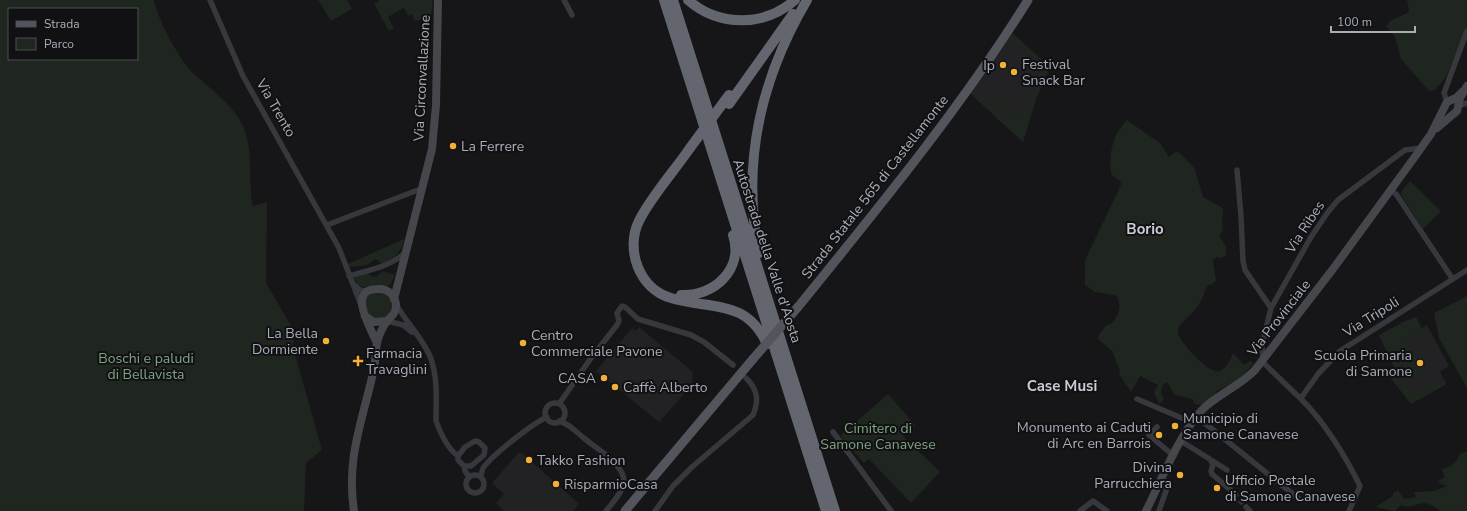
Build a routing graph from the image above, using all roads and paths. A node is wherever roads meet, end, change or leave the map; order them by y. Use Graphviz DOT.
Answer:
graph roads {
  1 [pos="210,0"];
  2 [pos="438,0"];
  3 [pos="564,0"];
  4 [pos="664,0"];
  5 [pos="673,0"];
  6 [pos="688,0"];
  7 [pos="795,0"];
  8 [pos="804,0"];
  9 [pos="807,0"];
  10 [pos="1028,0"];
  11 [pos="572,15"];
  12 [pos="1467,32"];
  13 [pos="1465,89"];
  14 [pos="729,99"];
  15 [pos="1467,103"];
  16 [pos="1452,104"];
  17 [pos="1431,134"];
  18 [pos="1421,148"];
  19 [pos="691,152"];
  20 [pos="1237,170"];
  21 [pos="720,181"];
  22 [pos="423,188"];
  23 [pos="1391,191"];
  24 [pos="327,225"];
  25 [pos="407,251"];
  26 [pos="1467,270"];
  27 [pos="400,274"];
  28 [pos="349,276"];
  29 [pos="1452,278"];
  30 [pos="353,284"];
  31 [pos="384,289"];
  32 [pos="368,292"];
  33 [pos="395,302"];
  34 [pos="361,305"];
  35 [pos="770,308"];
  36 [pos="1271,308"];
  37 [pos="363,314"];
  38 [pos="387,321"];
  39 [pos="419,339"];
  40 [pos="377,343"];
  41 [pos="1262,361"];
  42 [pos="733,365"];
  43 [pos="746,378"];
  44 [pos="1300,398"];
  45 [pos="1137,399"];
  46 [pos="559,404"];
  47 [pos="791,404"];
  48 [pos="546,417"];
  49 [pos="1194,419"];
  50 [pos="559,421"];
  51 [pos="1157,427"];
  52 [pos="833,432"];
  53 [pos="1181,441"];
  54 [pos="458,456"];
  55 [pos="1174,456"];
  56 [pos="1210,459"];
  57 [pos="464,466"];
  58 [pos="1227,470"];
  59 [pos="469,477"];
  60 [pos="481,477"];
  61 [pos="1159,485"];
  62 [pos="1234,493"];
  63 [pos="1299,499"];
  64 [pos="354,511"];
  65 [pos="606,511"];
  66 [pos="625,511"];
  67 [pos="654,511"];
  68 [pos="826,511"];
  69 [pos="835,511"];
  70 [pos="891,511"];
  71 [pos="1080,511"];
  72 [pos="1107,511"];
  73 [pos="1146,511"];
  74 [pos="1159,511"];
  75 [pos="1349,511"];
  1 -- 24 [label="street, Via Trento"];
  2 -- 22 [label="main road, Via Circonvallazione"];
  3 -- 11 [label="street"];
  4 -- 21 [label="highway, Autostrada della Valle d'Aosta"];
  5 -- 35 [label="highway, Autostrada della Valle d'Aosta"];
  6 -- 7 [label="highway"];
  7 -- 14 [label="highway"];
  8 -- 14 [label="highway"];
  9 -- 35 [label="highway"];
  10 -- 66 [label="main road, Strada Statale 565 di Castellamonte, bridge"];
  12 -- 16 [label="street"];
  13 -- 16 [label="main road, Via Provinciale"];
  14 -- 19 [label="highway, bridge"];
  15 -- 16 [label="street"];
  16 -- 17 [label="main road, Via Provinciale"];
  16 -- 17 [label="main road, Via Provinciale"];
  17 -- 18 [label="main road, Via Provinciale"];
  18 -- 23 [label="main road, Via Provinciale"];
  18 -- 36 [label="street, Via Ribes"];
  19 -- 21 [label="highway"];
  19 -- 47 [label="highway"];
  20 -- 36 [label="street"];
  21 -- 47 [label="highway, Autostrada della Valle d'Aosta"];
  22 -- 24 [label="street"];
  22 -- 25 [label="main road, Via Circonvallazione"];
  23 -- 29 [label="street"];
  23 -- 41 [label="main road, Via Provinciale"];
  24 -- 28 [label="street, Via Trento"];
  25 -- 27 [label="main road, Via Circonvallazione"];
  25 -- 28 [label="street"];
  26 -- 29 [label="street, Via Tripoli"];
  27 -- 31 [label="main road, Via Circonvallazione"];
  27 -- 33 [label="main road, Via Circonvallazione"];
  28 -- 30 [label="street, Via Trento"];
  29 -- 44 [label="street, Via Tripoli"];
  30 -- 32 [label="street"];
  30 -- 34 [label="street, Via Trento"];
  31 -- 32 [label="main road"];
  31 -- 33 [label="main road"];
  32 -- 34 [label="main road"];
  33 -- 38 [label="main road, Via Circonvallazione"];
  33 -- 39 [label="street"];
  34 -- 37 [label="main road"];
  35 -- 69 [label="highway, Autostrada della Valle d'Aosta"];
  36 -- 41 [label="street, Via Ribes"];
  37 -- 38 [label="main road"];
  37 -- 40 [label="main road"];
  38 -- 39 [label="street"];
  38 -- 40 [label="main road, Via Circonvallazione"];
  39 -- 54 [label="street"];
  40 -- 64 [label="main road, Via Circonvallazione"];
  41 -- 44 [label="street"];
  41 -- 49 [label="main road, Via Provinciale"];
  42 -- 46 [label="street"];
  43 -- 67 [label="street"];
  44 -- 75 [label="street"];
  45 -- 49 [label="street"];
  46 -- 48 [label="street"];
  46 -- 50 [label="street"];
  47 -- 68 [label="highway, Autostrada della Valle d'Aosta"];
  48 -- 50 [label="street"];
  48 -- 60 [label="street"];
  49 -- 53 [label="main road, Via Provinciale"];
  49 -- 63 [label="street"];
  50 -- 65 [label="street"];
  51 -- 55 [label="street"];
  52 -- 70 [label="street"];
  53 -- 55 [label="main road, Via Provinciale"];
  53 -- 56 [label="street"];
  54 -- 57 [label="street"];
  54 -- 57 [label="street"];
  55 -- 61 [label="main road, Via Provinciale"];
  56 -- 58 [label="street"];
  56 -- 62 [label="street"];
  57 -- 59 [label="street"];
  59 -- 60 [label="street"];
  59 -- 60 [label="street"];
  61 -- 73 [label="main road, Via Provinciale"];
  61 -- 74 [label="street"];
  71 -- 72 [label="street"];
}
